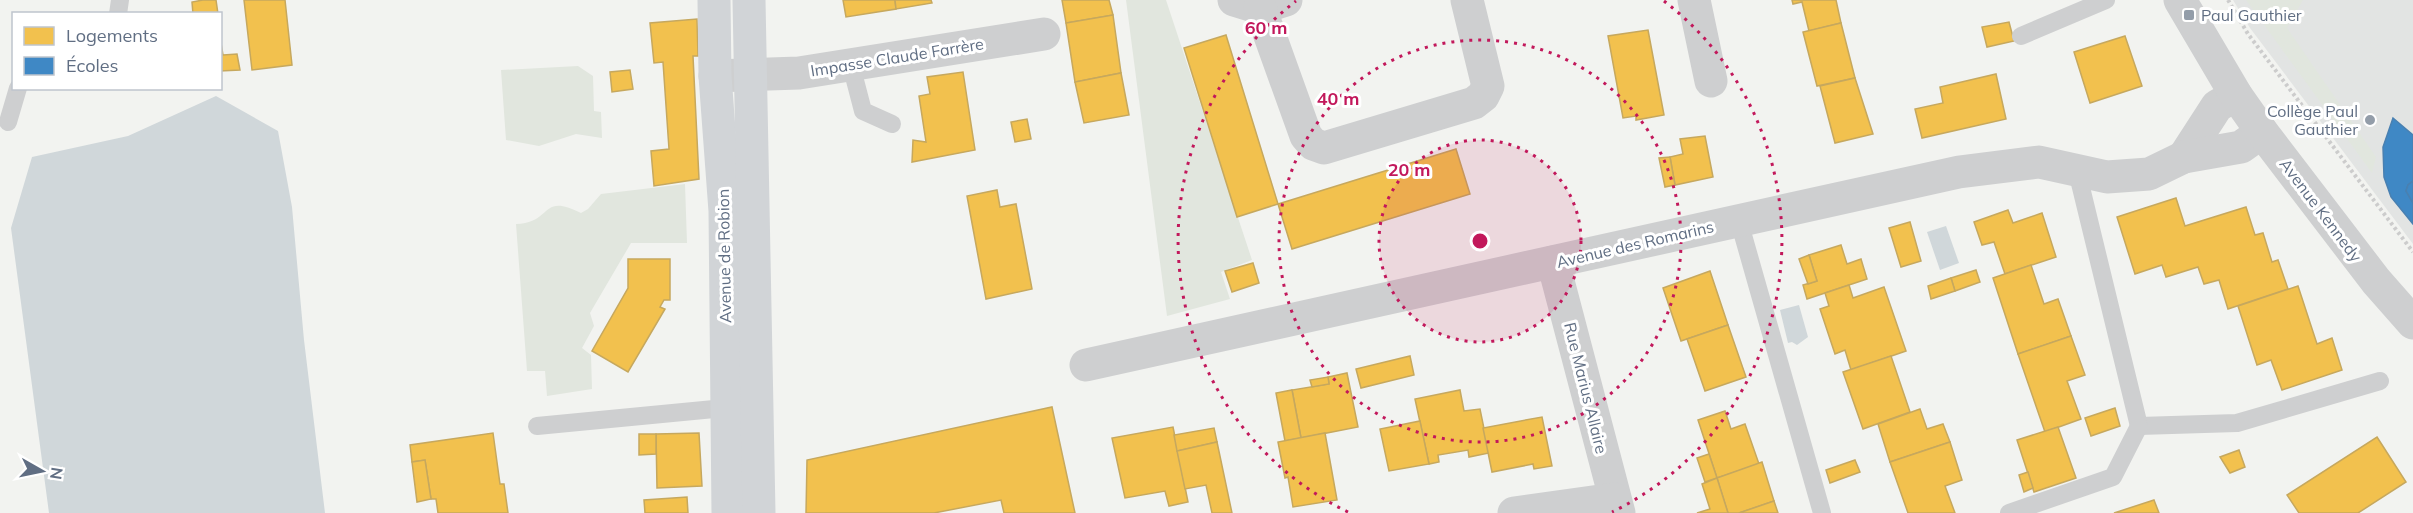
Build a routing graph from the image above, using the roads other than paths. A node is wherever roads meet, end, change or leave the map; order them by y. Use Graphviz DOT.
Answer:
graph roads {
  1 [pos="714,0"];
  2 [pos="749,0"];
  3 [pos="1467,0"];
  4 [pos="1694,0"];
  5 [pos="2106,0"];
  6 [pos="2180,0"];
  7 [pos="1260,3"];
  8 [pos="1044,34"];
  9 [pos="2021,36"];
  10 [pos="851,64"];
  11 [pos="715,75"];
  12 [pos="750,75"];
  13 [pos="1711,81"];
  14 [pos="17,90"];
  15 [pos="2236,95"];
  16 [pos="8,122"];
  17 [pos="892,124"];
  18 [pos="2262,132"];
  19 [pos="2184,157"];
  20 [pos="2077,171"];
  21 [pos="1739,221"];
  22 [pos="1553,262"];
  23 [pos="2413,323"];
  24 [pos="1086,365"];
  25 [pos="2380,381"];
  26 [pos="742,407"];
  27 [pos="537,426"];
  28 [pos="2139,426"];
  29 [pos="1616,506"];
  30 [pos="728,513"];
  31 [pos="759,513"];
  32 [pos="1514,513"];
  33 [pos="1822,513"];
  34 [pos="2009,513"];
  1 -- 11 [label="main road, Avenue de Robion"];
  2 -- 12 [label="main road, Avenue de Robion"];
  3 -- 7 [label="street"];
  4 -- 13 [label="street"];
  5 -- 9 [label="lane"];
  6 -- 15 [label="street, Avenue Kennedy"];
  8 -- 10 [label="street, Impasse Claude Farrère"];
  10 -- 12 [label="street, Impasse Claude Farrère"];
  10 -- 17 [label="lane"];
  11 -- 12 [label="street, Impasse Claude Farrère"];
  11 -- 26 [label="main road, Avenue de Robion"];
  12 -- 26 [label="main road, Avenue de Robion"];
  14 -- 16 [label="lane"];
  15 -- 18 [label="street, Avenue Kennedy"];
  15 -- 19 [label="street"];
  18 -- 19 [label="street, Avenue des Romarins"];
  18 -- 23 [label="street, Avenue Kennedy"];
  19 -- 20 [label="street, Avenue des Romarins"];
  20 -- 21 [label="street, Avenue des Romarins"];
  20 -- 28 [label="lane"];
  21 -- 22 [label="street, Avenue des Romarins"];
  21 -- 33 [label="lane"];
  22 -- 24 [label="street, Avenue des Romarins"];
  22 -- 29 [label="street, Rue Marius Allaire"];
  25 -- 28 [label="lane"];
  26 -- 27 [label="lane"];
  26 -- 30 [label="main road, Avenue de Robion"];
  26 -- 31 [label="main road, Avenue de Robion"];
  28 -- 34 [label="lane"];
  29 -- 32 [label="street"];
}
